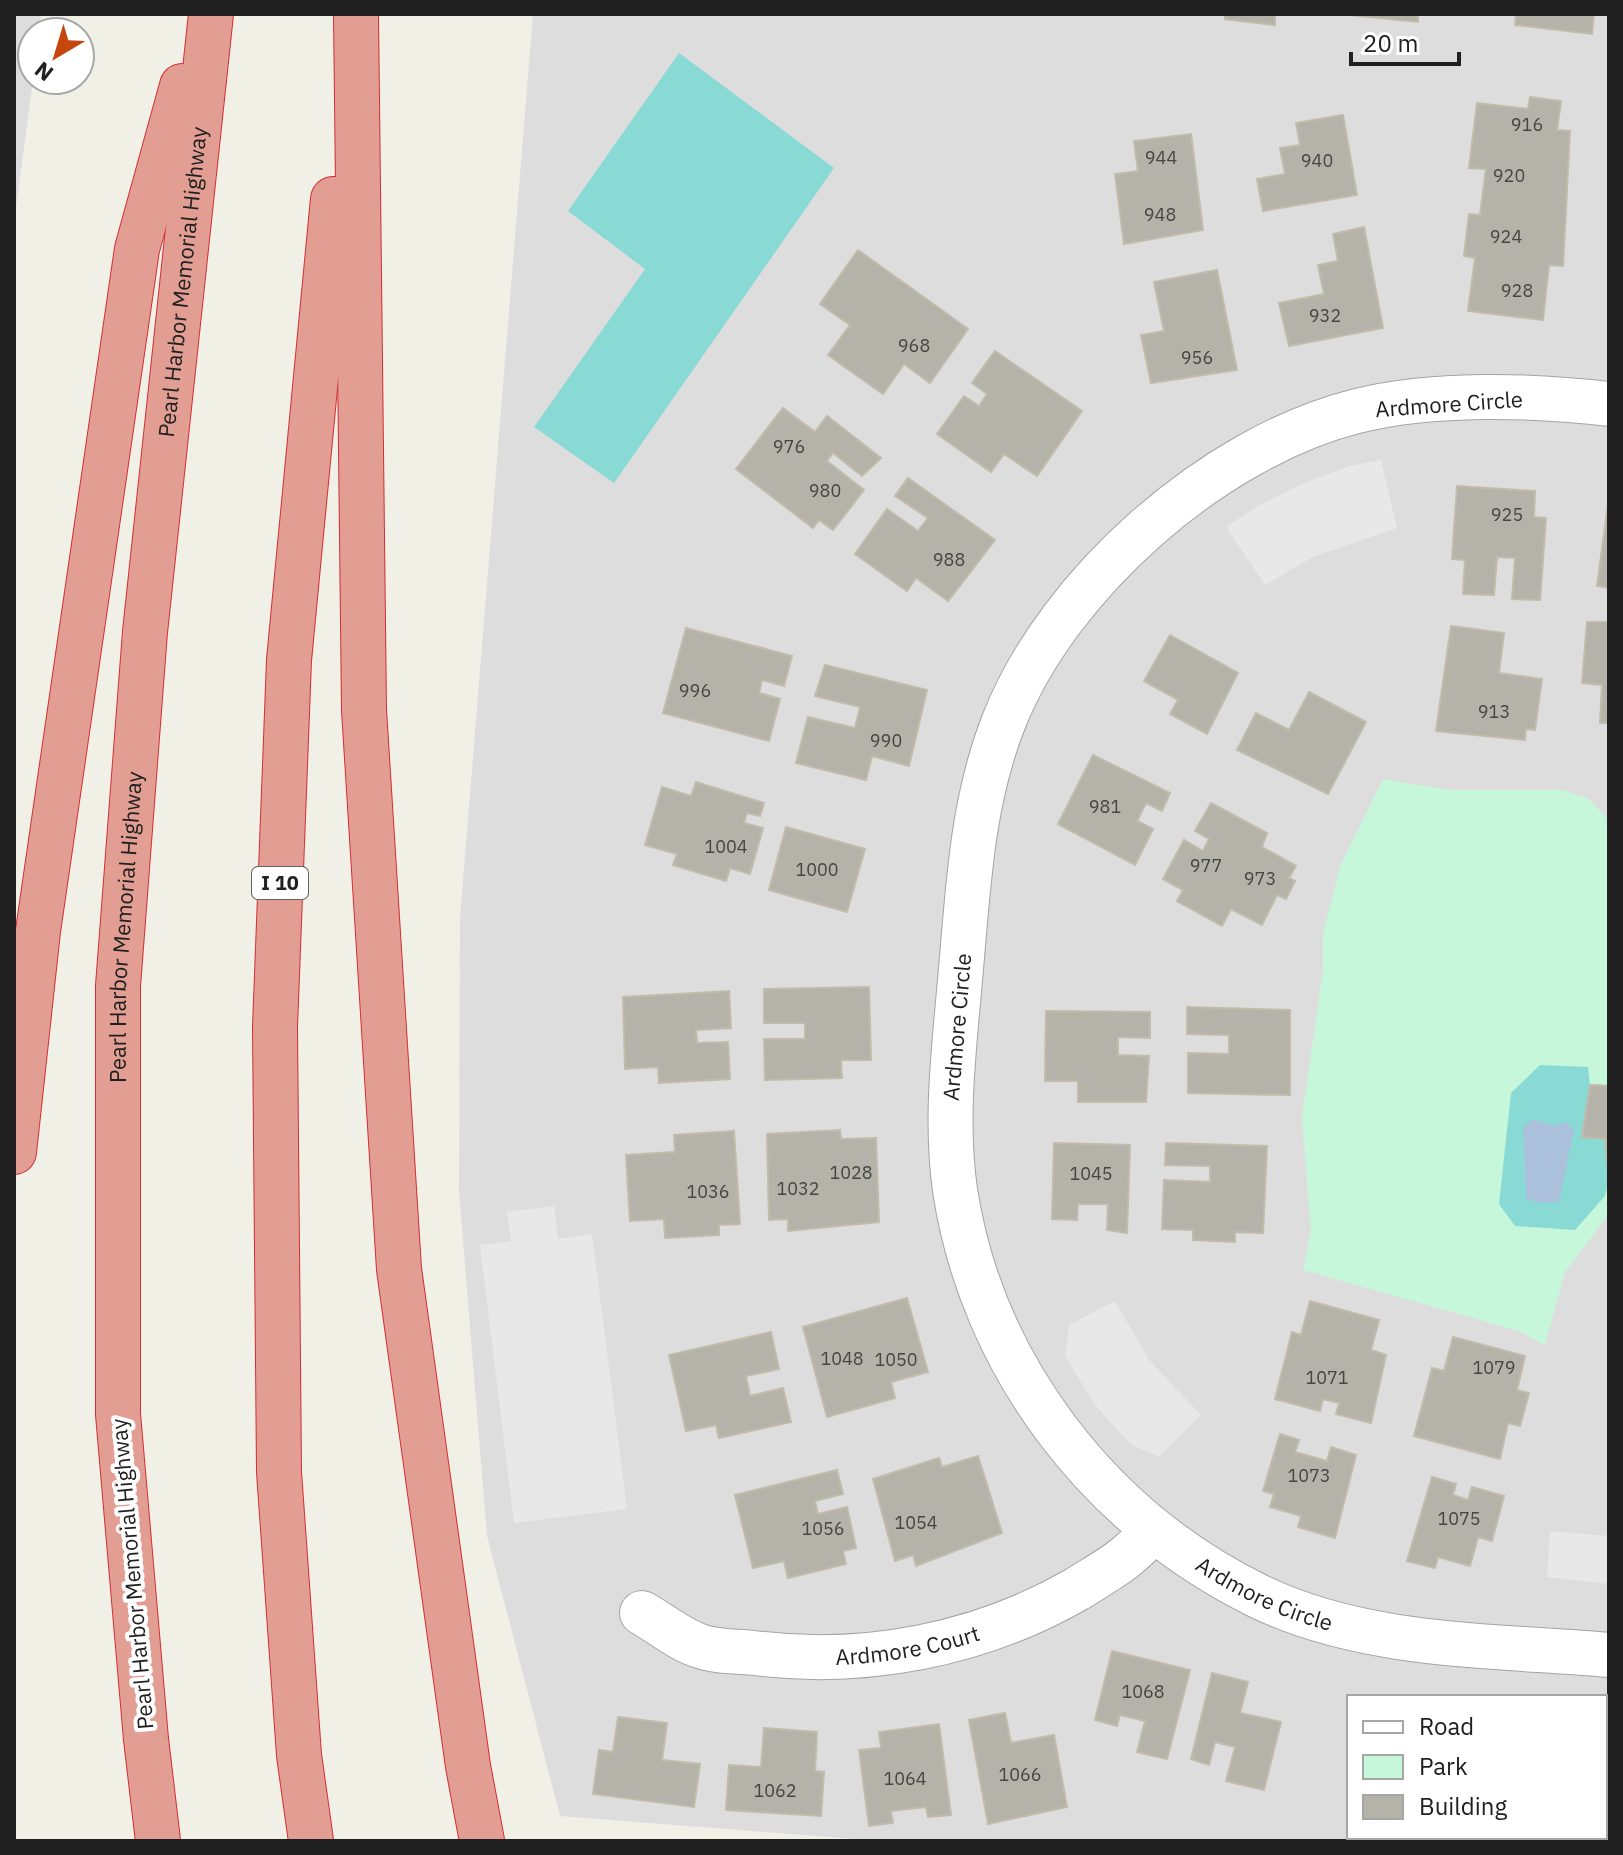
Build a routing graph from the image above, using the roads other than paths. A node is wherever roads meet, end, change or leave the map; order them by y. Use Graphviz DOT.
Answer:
graph roads {
  1 [pos="201,14"];
  2 [pos="211,14"];
  3 [pos="354,14"];
  4 [pos="1609,404"];
  5 [pos="14,1152"];
  6 [pos="1153,1530"];
  7 [pos="642,1613"];
  8 [pos="1609,1655"];
  9 [pos="158,1841"];
  10 [pos="311,1841"];
  11 [pos="482,1841"];
  1 -- 5 [label="highway"];
  2 -- 9 [label="highway, Pearl Harbor Memorial Highway"];
  3 -- 10 [label="highway, I 10"];
  3 -- 11 [label="highway"];
  4 -- 6 [label="street, Ardmore Circle"];
  6 -- 7 [label="street, Ardmore Court"];
  6 -- 8 [label="street, Ardmore Circle"];
}
